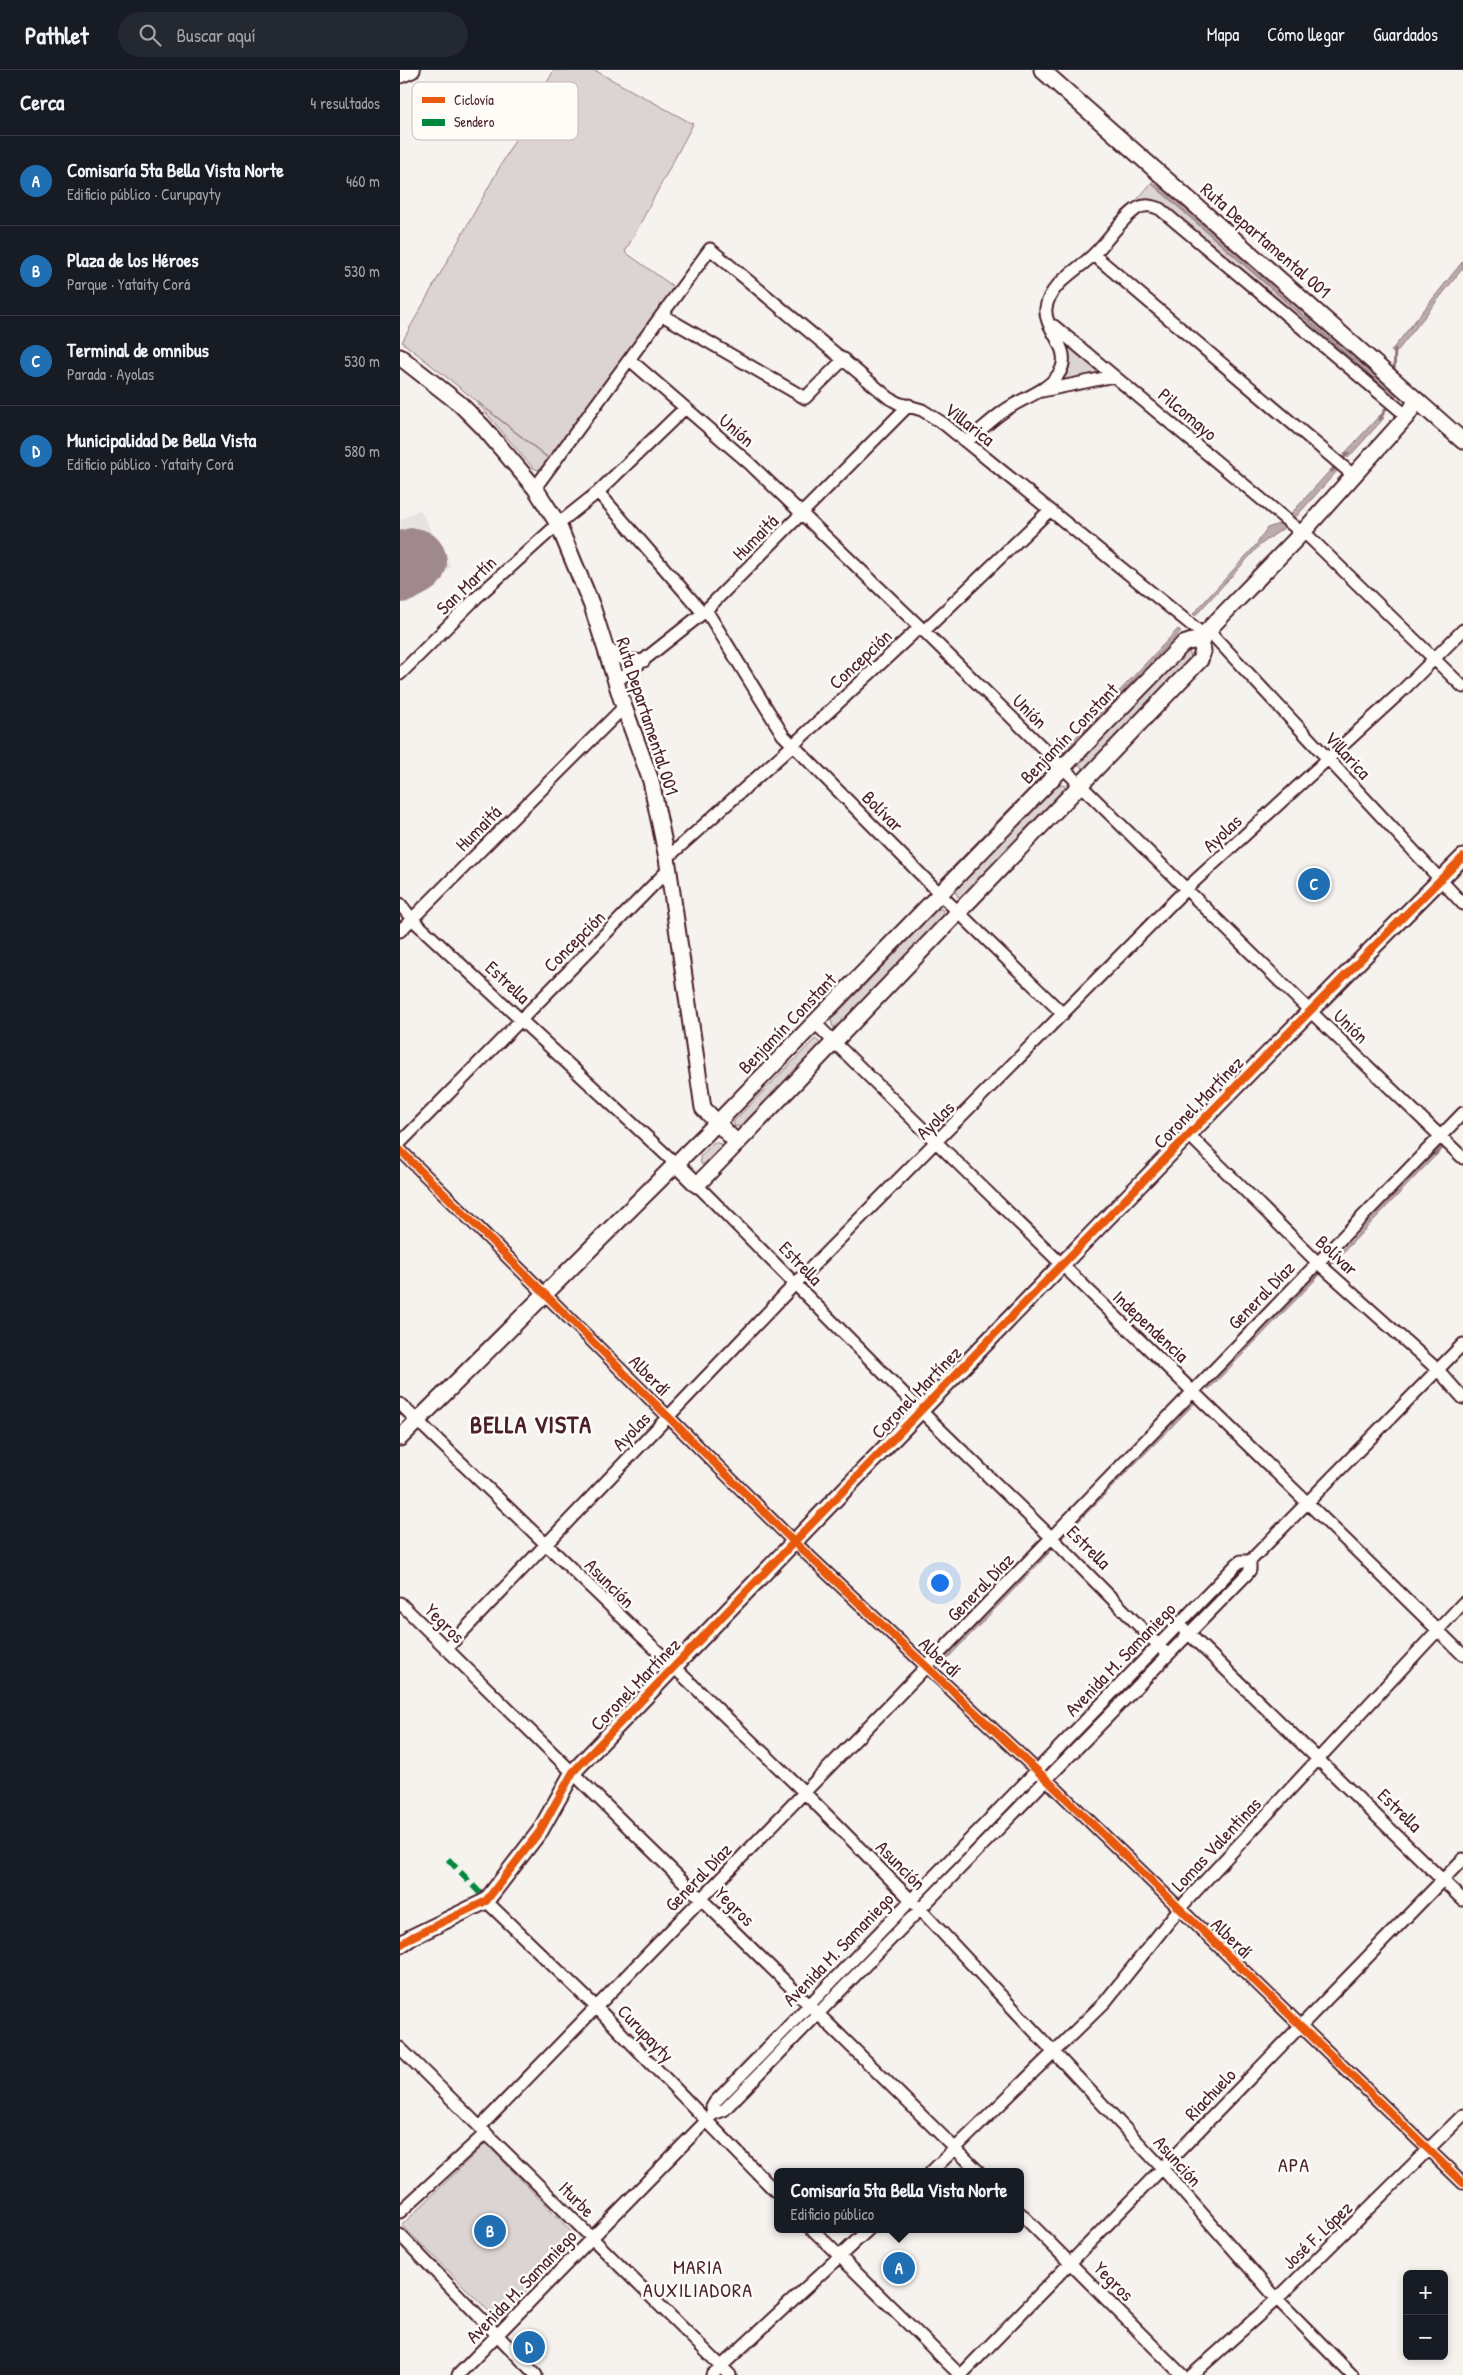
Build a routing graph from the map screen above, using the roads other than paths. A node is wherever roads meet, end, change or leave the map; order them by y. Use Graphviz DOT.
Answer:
graph roads {
  1 [pos="412,70"];
  2 [pos="1042,70"];
  3 [pos="400,75"];
  4 [pos="1094,255"];
  5 [pos="662,315"];
  6 [pos="1050,324"];
  7 [pos="400,357"];
  8 [pos="844,359"];
  9 [pos="630,360"];
  10 [pos="1114,376"];
  11 [pos="1035,392"];
  12 [pos="1417,400"];
  13 [pos="909,405"];
  14 [pos="685,408"];
  15 [pos="1407,416"];
  16 [pos="1463,441"];
  17 [pos="966,442"];
  18 [pos="1344,467"];
  19 [pos="536,488"];
  20 [pos="598,492"];
  21 [pos="1050,510"];
  22 [pos="802,514"];
  23 [pos="558,524"];
  24 [pos="1295,527"];
  25 [pos="705,612"];
  26 [pos="922,629"];
  27 [pos="1463,630"];
  28 [pos="1205,636"];
  29 [pos="605,646"];
  30 [pos="1435,660"];
  31 [pos="644,661"];
  32 [pos="400,674"];
  33 [pos="616,682"];
  34 [pos="1463,687"];
  35 [pos="624,707"];
  36 [pos="793,745"];
  37 [pos="1328,759"];
  38 [pos="1058,763"];
  39 [pos="1080,784"];
  40 [pos="1463,857"];
  41 [pos="668,864"];
  42 [pos="1441,880"];
  43 [pos="1186,889"];
  44 [pos="940,894"];
  45 [pos="400,904"];
  46 [pos="1463,904"];
  47 [pos="958,912"];
  48 [pos="412,919"];
  49 [pos="400,931"];
  50 [pos="1309,1010"];
  51 [pos="1063,1014"];
  52 [pos="520,1021"];
  53 [pos="814,1023"];
  54 [pos="834,1042"];
  55 [pos="1463,1114"];
  56 [pos="717,1123"];
  57 [pos="1189,1135"];
  58 [pos="1445,1140"];
  59 [pos="938,1142"];
  60 [pos="400,1143"];
  61 [pos="737,1144"];
  62 [pos="400,1150"];
  63 [pos="1463,1158"];
  64 [pos="676,1164"];
  65 [pos="697,1185"];
  66 [pos="1060,1265"];
  67 [pos="1323,1266"];
  68 [pos="794,1285"];
  69 [pos="544,1294"];
  70 [pos="1463,1344"];
  71 [pos="1438,1370"];
  72 [pos="1198,1394"];
  73 [pos="1463,1398"];
  74 [pos="400,1404"];
  75 [pos="921,1412"];
  76 [pos="669,1417"];
  77 [pos="417,1421"];
  78 [pos="400,1438"];
  79 [pos="1309,1502"];
  80 [pos="1055,1541"];
  81 [pos="794,1542"];
  82 [pos="546,1544"];
  83 [pos="1250,1561"];
  84 [pos="400,1603"];
  85 [pos="1463,1603"];
  86 [pos="1179,1624"];
  87 [pos="1438,1630"];
  88 [pos="1188,1633"];
  89 [pos="1158,1645"];
  90 [pos="446,1649"];
  91 [pos="1168,1654"];
  92 [pos="1463,1655"];
  93 [pos="927,1667"];
  94 [pos="673,1669"];
  95 [pos="1318,1759"];
  96 [pos="1036,1770"];
  97 [pos="573,1772"];
  98 [pos="1046,1780"];
  99 [pos="804,1792"];
  100 [pos="1463,1859"];
  101 [pos="1443,1880"];
  102 [pos="702,1898"];
  103 [pos="486,1900"];
  104 [pos="911,1900"];
  105 [pos="1463,1900"];
  106 [pos="920,1909"];
  107 [pos="1179,1909"];
  108 [pos="400,1946"];
  109 [pos="809,2004"];
  110 [pos="596,2008"];
  111 [pos="818,2013"];
  112 [pos="1300,2026"];
  113 [pos="400,2048"];
  114 [pos="1054,2052"];
  115 [pos="1463,2115"];
  116 [pos="710,2117"];
  117 [pos="483,2130"];
  118 [pos="956,2149"];
  119 [pos="1430,2149"];
  120 [pos="935,2168"];
  121 [pos="975,2168"];
  122 [pos="1163,2169"];
  123 [pos="1463,2183"];
  124 [pos="774,2189"];
  125 [pos="400,2212"];
  126 [pos="1024,2217"];
  127 [pos="816,2233"];
  128 [pos="865,2233"];
  129 [pos="400,2235"];
  130 [pos="592,2238"];
  131 [pos="839,2257"];
  132 [pos="1072,2264"];
  133 [pos="1277,2299"];
  134 [pos="499,2334"];
  135 [pos="721,2366"];
  136 [pos="458,2375"];
  137 [pos="536,2375"];
  138 [pos="712,2375"];
  139 [pos="730,2375"];
  140 [pos="960,2375"];
  141 [pos="1182,2375"];
  142 [pos="1192,2375"];
  143 [pos="1352,2375"];
  1 -- 3 [label="street"];
  2 -- 12 [label="street, Ruta Departamental 001"];
  4 -- 6 [label="street"];
  4 -- 15 [label="street"];
  4 -- 18 [label="street"];
  5 -- 8 [label="street"];
  5 -- 8 [label="street, Villarica"];
  5 -- 9 [label="street"];
  6 -- 10 [label="street, Pilcomayo"];
  6 -- 11 [label="street"];
  7 -- 19 [label="street, Ruta Departamental 001"];
  8 -- 13 [label="street, Villarica"];
  9 -- 14 [label="street, Unión"];
  9 -- 19 [label="street"];
  10 -- 11 [label="street"];
  10 -- 24 [label="street, Pilcomayo"];
  11 -- 17 [label="street"];
  12 -- 15 [label="street, Benjamín Constant"];
  12 -- 16 [label="street, Ruta Departamental 001"];
  13 -- 17 [label="street, Villarica"];
  13 -- 22 [label="street, Humaitá"];
  14 -- 20 [label="street, San Martín"];
  14 -- 22 [label="street, Unión"];
  15 -- 18 [label="street, Benjamín Constant"];
  17 -- 21 [label="street, Villarica"];
  18 -- 24 [label="street, Benjamín Constant"];
  19 -- 23 [label="street, Ruta Departamental 001"];
  20 -- 23 [label="street, San Martín"];
  20 -- 25 [label="street, Bolívar"];
  21 -- 26 [label="street, Concepción"];
  21 -- 28 [label="street, Villarica"];
  22 -- 25 [label="street, Humaitá"];
  22 -- 26 [label="street, Unión"];
  23 -- 29 [label="street, Ruta Departamental 001"];
  23 -- 32 [label="street, San Martín"];
  24 -- 28 [label="street, Benjamín Constant"];
  24 -- 30 [label="street, Pilcomayo"];
  25 -- 31 [label="street, Humaitá"];
  25 -- 36 [label="street, Bolívar"];
  26 -- 36 [label="street, Concepción"];
  26 -- 38 [label="street, Unión"];
  27 -- 30 [label="street, Ayolas"];
  28 -- 37 [label="street, Villarica"];
  28 -- 38 [label="street, Benjamín Constant"];
  28 -- 39 [label="street"];
  29 -- 31 [label="street"];
  29 -- 33 [label="street, Ruta Departamental 001"];
  30 -- 34 [label="street, Pilcomayo"];
  30 -- 37 [label="street, Ayolas"];
  31 -- 33 [label="street, Humaitá"];
  33 -- 35 [label="street, Ruta Departamental 001"];
  35 -- 41 [label="street, Ruta Departamental 001"];
  35 -- 48 [label="street, Humaitá"];
  36 -- 41 [label="street, Concepción"];
  36 -- 44 [label="street, Bolívar"];
  37 -- 42 [label="street, Villarica"];
  37 -- 43 [label="street, Ayolas"];
  38 -- 39 [label="street, Unión"];
  38 -- 44 [label="street, Benjamín Constant"];
  39 -- 43 [label="street, Unión"];
  39 -- 47 [label="street"];
  40 -- 42 [label="street, Coronel Martínez"];
  41 -- 52 [label="street, Concepción"];
  41 -- 56 [label="street, Ruta Departamental 001"];
  42 -- 46 [label="street, Villarica"];
  42 -- 50 [label="street, Coronel Martínez"];
  43 -- 50 [label="street, Unión"];
  43 -- 51 [label="street, Ayolas"];
  44 -- 47 [label="street, Bolívar"];
  44 -- 53 [label="street, Benjamín Constant"];
  45 -- 48 [label="street, Estrella"];
  47 -- 51 [label="street, Bolívar"];
  47 -- 54 [label="street"];
  48 -- 49 [label="street, Humaitá"];
  48 -- 52 [label="street, Estrella"];
  50 -- 57 [label="street, Coronel Martínez"];
  50 -- 58 [label="street, Unión"];
  51 -- 59 [label="street, Ayolas"];
  52 -- 60 [label="street, Concepción"];
  52 -- 64 [label="street, Estrella"];
  53 -- 54 [label="street, Independencia"];
  53 -- 56 [label="street, Benjamín Constant"];
  54 -- 59 [label="street, Independencia"];
  54 -- 61 [label="street"];
  55 -- 58 [label="street, General Díaz"];
  56 -- 61 [label="street, Ruta Departamental 001"];
  56 -- 64 [label="street, Benjamín Constant"];
  57 -- 66 [label="street, Coronel Martínez"];
  57 -- 67 [label="street, Bolívar"];
  58 -- 63 [label="street, Unión"];
  58 -- 67 [label="street, General Díaz"];
  59 -- 66 [label="street, Independencia"];
  59 -- 68 [label="street, Ayolas"];
  61 -- 65 [label="street"];
  62 -- 69 [label="street, Alberdí"];
  64 -- 65 [label="street, Estrella"];
  64 -- 69 [label="street, Benjamín Constant"];
  65 -- 68 [label="street, Estrella"];
  66 -- 72 [label="street, Independencia"];
  66 -- 75 [label="street, Coronel Martínez"];
  67 -- 71 [label="street, Bolívar"];
  67 -- 72 [label="street, General Díaz"];
  68 -- 75 [label="street, Estrella"];
  68 -- 76 [label="street, Ayolas"];
  69 -- 76 [label="street, Alberdí"];
  69 -- 77 [label="street, Benjamín Constant"];
  70 -- 71 [label="street, Avenida M. Samaniego"];
  71 -- 73 [label="street, Bolívar"];
  71 -- 79 [label="street, Avenida M. Samaniego"];
  72 -- 79 [label="street, Independencia"];
  72 -- 80 [label="street, General Díaz"];
  74 -- 77 [label="street, Asunción"];
  75 -- 80 [label="street, Estrella"];
  75 -- 81 [label="street, Coronel Martínez"];
  76 -- 81 [label="street, Alberdí"];
  76 -- 82 [label="street, Ayolas"];
  77 -- 78 [label="street, Benjamín Constant"];
  77 -- 82 [label="street, Asunción"];
  79 -- 83 [label="street, Avenida M. Samaniego"];
  79 -- 87 [label="street, Independencia"];
  80 -- 89 [label="street, Estrella"];
  80 -- 93 [label="street, General Díaz"];
  81 -- 93 [label="street, Alberdí"];
  81 -- 94 [label="street, Coronel Martínez"];
  82 -- 90 [label="street, Ayolas"];
  82 -- 94 [label="street, Asunción"];
  83 -- 86 [label="street, Avenida M. Samaniego"];
  83 -- 88 [label="street, Avenida M. Samaniego"];
  84 -- 90 [label="street, Yegros"];
  85 -- 87 [label="street, Lomas Valentinas"];
  86 -- 88 [label="street, Estrella"];
  86 -- 89 [label="street, Avenida M. Samaniego"];
  87 -- 92 [label="street, Independencia"];
  87 -- 95 [label="street, Lomas Valentinas"];
  88 -- 91 [label="street, Avenida M. Samaniego"];
  88 -- 95 [label="street, Estrella"];
  89 -- 91 [label="street, Estrella"];
  89 -- 96 [label="street, Avenida M. Samaniego"];
  90 -- 97 [label="street, Yegros"];
  91 -- 98 [label="street, Avenida M. Samaniego"];
  93 -- 96 [label="street, Alberdí"];
  93 -- 99 [label="street, General Díaz"];
  94 -- 97 [label="street, Coronel Martínez"];
  94 -- 99 [label="street, Asunción"];
  95 -- 101 [label="street, Estrella"];
  95 -- 107 [label="street, Lomas Valentinas"];
  96 -- 98 [label="street, Alberdí"];
  96 -- 104 [label="street, Avenida M. Samaniego"];
  97 -- 102 [label="street, Yegros"];
  97 -- 103 [label="street, Coronel Martínez"];
  98 -- 106 [label="street, Avenida M. Samaniego"];
  98 -- 107 [label="street, Alberdí"];
  99 -- 102 [label="street, General Díaz"];
  99 -- 104 [label="street, Asunción"];
  100 -- 101 [label="street, Riachuelo"];
  101 -- 105 [label="street, Estrella"];
  101 -- 112 [label="street, Riachuelo"];
  102 -- 109 [label="street, Yegros"];
  102 -- 110 [label="street, General Díaz"];
  103 -- 108 [label="street, Coronel Martínez"];
  103 -- 110 [label="street, Curupayty"];
  104 -- 106 [label="street, Asunción"];
  104 -- 109 [label="street, Avenida M. Samaniego"];
  106 -- 111 [label="street, Avenida M. Samaniego"];
  106 -- 114 [label="street, Asunción"];
  107 -- 112 [label="street, Alberdí"];
  107 -- 114 [label="street, Lomas Valentinas"];
  109 -- 111 [label="street, Yegros"];
  109 -- 116 [label="street, Avenida M. Samaniego"];
  110 -- 116 [label="street, Curupayty"];
  110 -- 117 [label="street, General Díaz"];
  111 -- 116 [label="street, Avenida M. Samaniego"];
  111 -- 118 [label="street, Yegros"];
  112 -- 119 [label="street, Alberdí"];
  112 -- 122 [label="street, Riachuelo"];
  113 -- 117 [label="street, Iturbe"];
  114 -- 118 [label="street, Lomas Valentinas"];
  114 -- 122 [label="street, Asunción"];
  115 -- 119 [label="street, José F. López"];
  116 -- 124 [label="street, Curupayty"];
  116 -- 130 [label="street, Avenida M. Samaniego"];
  117 -- 125 [label="street, General Díaz"];
  117 -- 130 [label="street, Iturbe"];
  118 -- 120 [label="street, Lomas Valentinas"];
  118 -- 121 [label="street, Yegros"];
  119 -- 123 [label="street, Alberdí"];
  119 -- 133 [label="street, José F. López"];
  122 -- 132 [label="street, Riachuelo"];
  122 -- 133 [label="street, Asunción"];
  126 -- 132 [label="street, Yegros"];
  127 -- 131 [label="street"];
  128 -- 131 [label="street"];
  129 -- 134 [label="street"];
  130 -- 134 [label="street, Avenida M. Samaniego"];
  130 -- 135 [label="street, Iturbe"];
  131 -- 135 [label="street"];
  131 -- 140 [label="street"];
  132 -- 140 [label="street, Riachuelo"];
  132 -- 141 [label="street, Yegros"];
  133 -- 142 [label="street, José F. López"];
  133 -- 143 [label="street, Asunción"];
  134 -- 136 [label="street, Avenida M. Samaniego"];
  134 -- 137 [label="street"];
  135 -- 138 [label="street"];
  135 -- 139 [label="street, Iturbe"];
}
